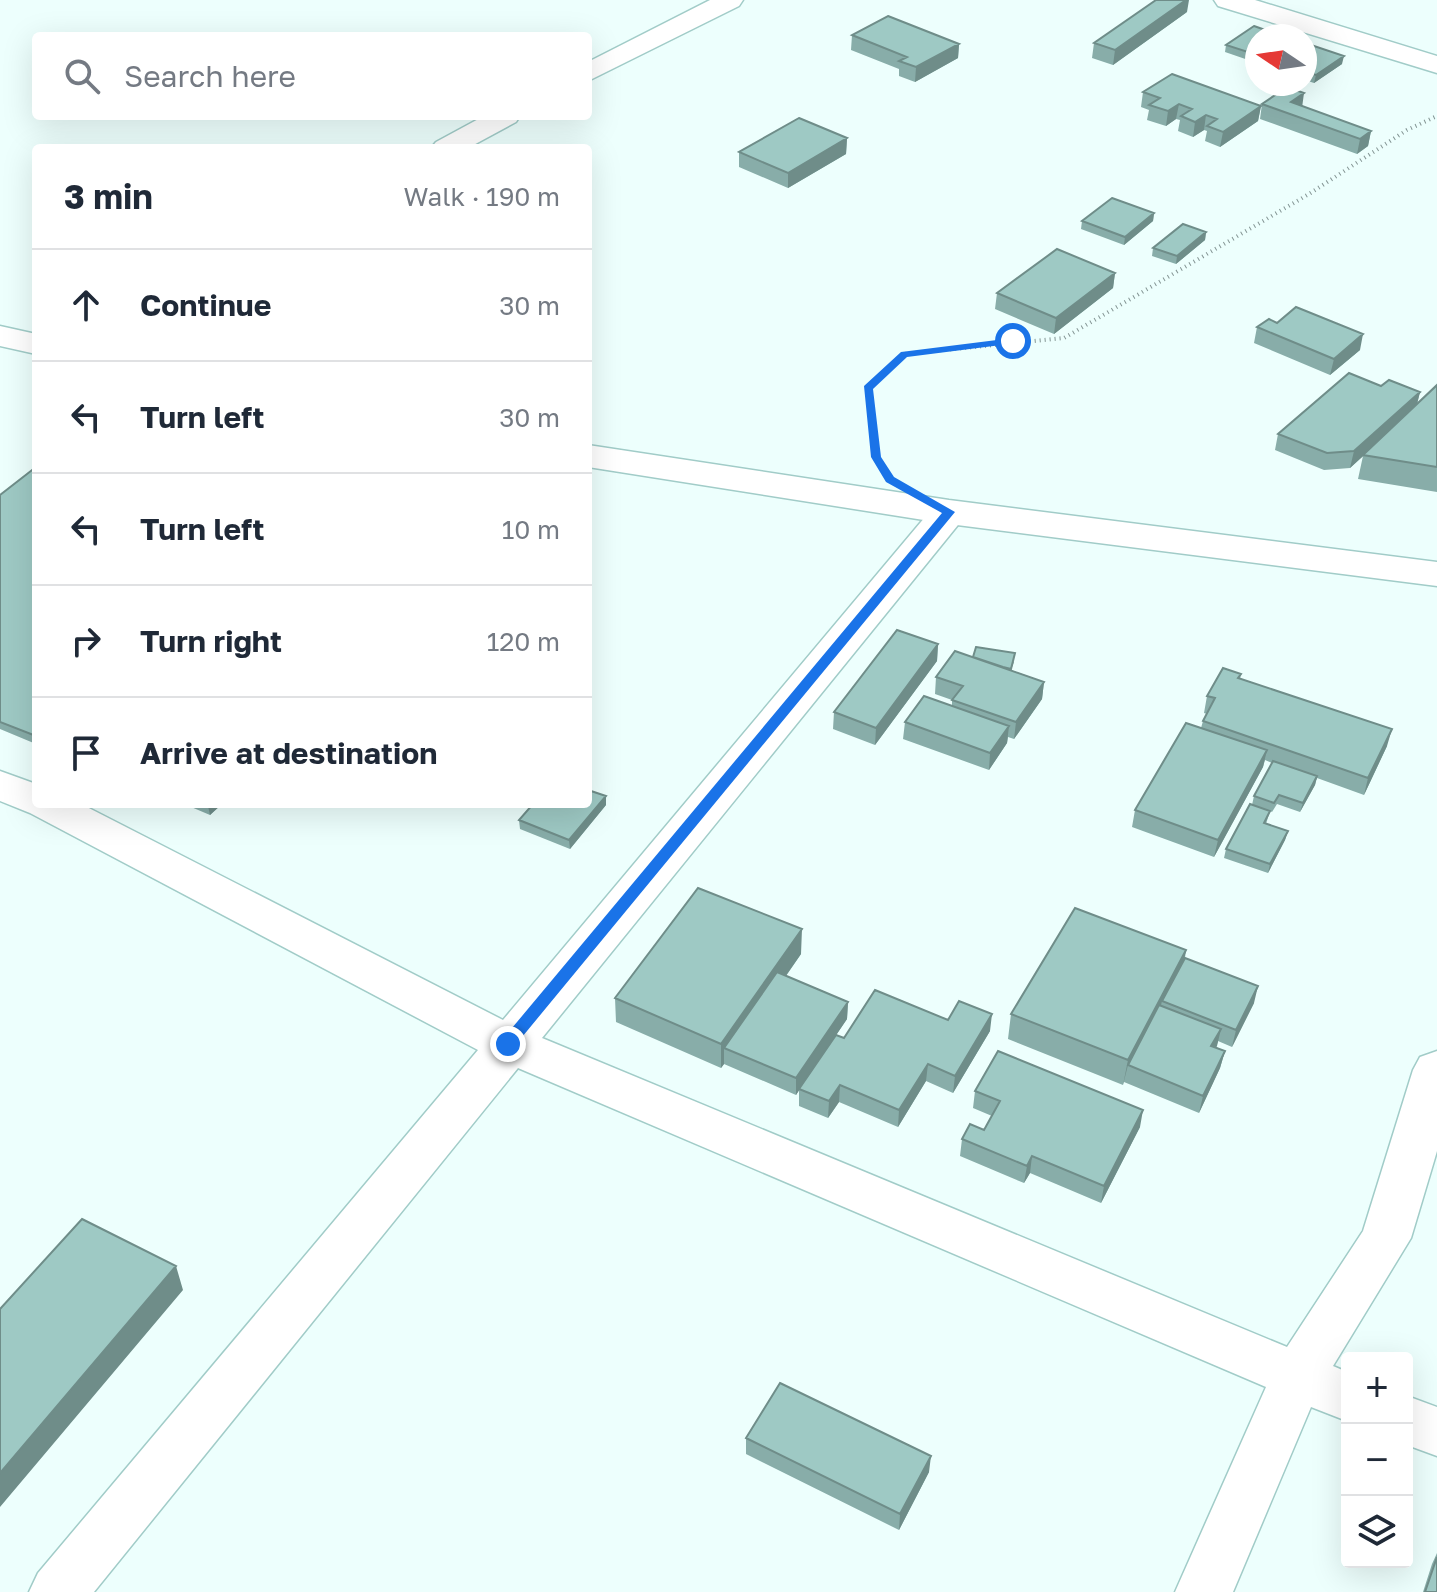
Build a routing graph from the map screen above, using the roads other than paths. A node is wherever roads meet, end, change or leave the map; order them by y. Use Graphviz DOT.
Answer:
graph roads {
  1 [pos="730,0"];
  2 [pos="1227,0"];
  3 [pos="1437,65"];
  4 [pos="592,71"];
  5 [pos="498,120"];
  6 [pos="454,144"];
  7 [pos="0,336"];
  8 [pos="32,343"];
  9 [pos="592,457"];
  10 [pos="949,512"];
  11 [pos="1437,574"];
  12 [pos="0,785"];
  13 [pos="32,798"];
  14 [pos="54,808"];
  15 [pos="508,1044"];
  16 [pos="1437,1070"];
  17 [pos="1297,1377"];
  18 [pos="1341,1395"];
  19 [pos="1413,1422"];
  20 [pos="1437,1432"];
  21 [pos="58,1592"];
  22 [pos="1204,1592"];
  1 -- 4 [label="street"];
  2 -- 3 [label="street"];
  5 -- 6 [label="street"];
  7 -- 8 [label="main road"];
  9 -- 10 [label="main road"];
  10 -- 11 [label="main road"];
  10 -- 15 [label="street"];
  12 -- 13 [label="street"];
  14 -- 15 [label="street"];
  15 -- 17 [label="street"];
  15 -- 21 [label="street"];
  16 -- 17 [label="street"];
  17 -- 18 [label="street"];
  17 -- 22 [label="street"];
  19 -- 20 [label="street"];
}
